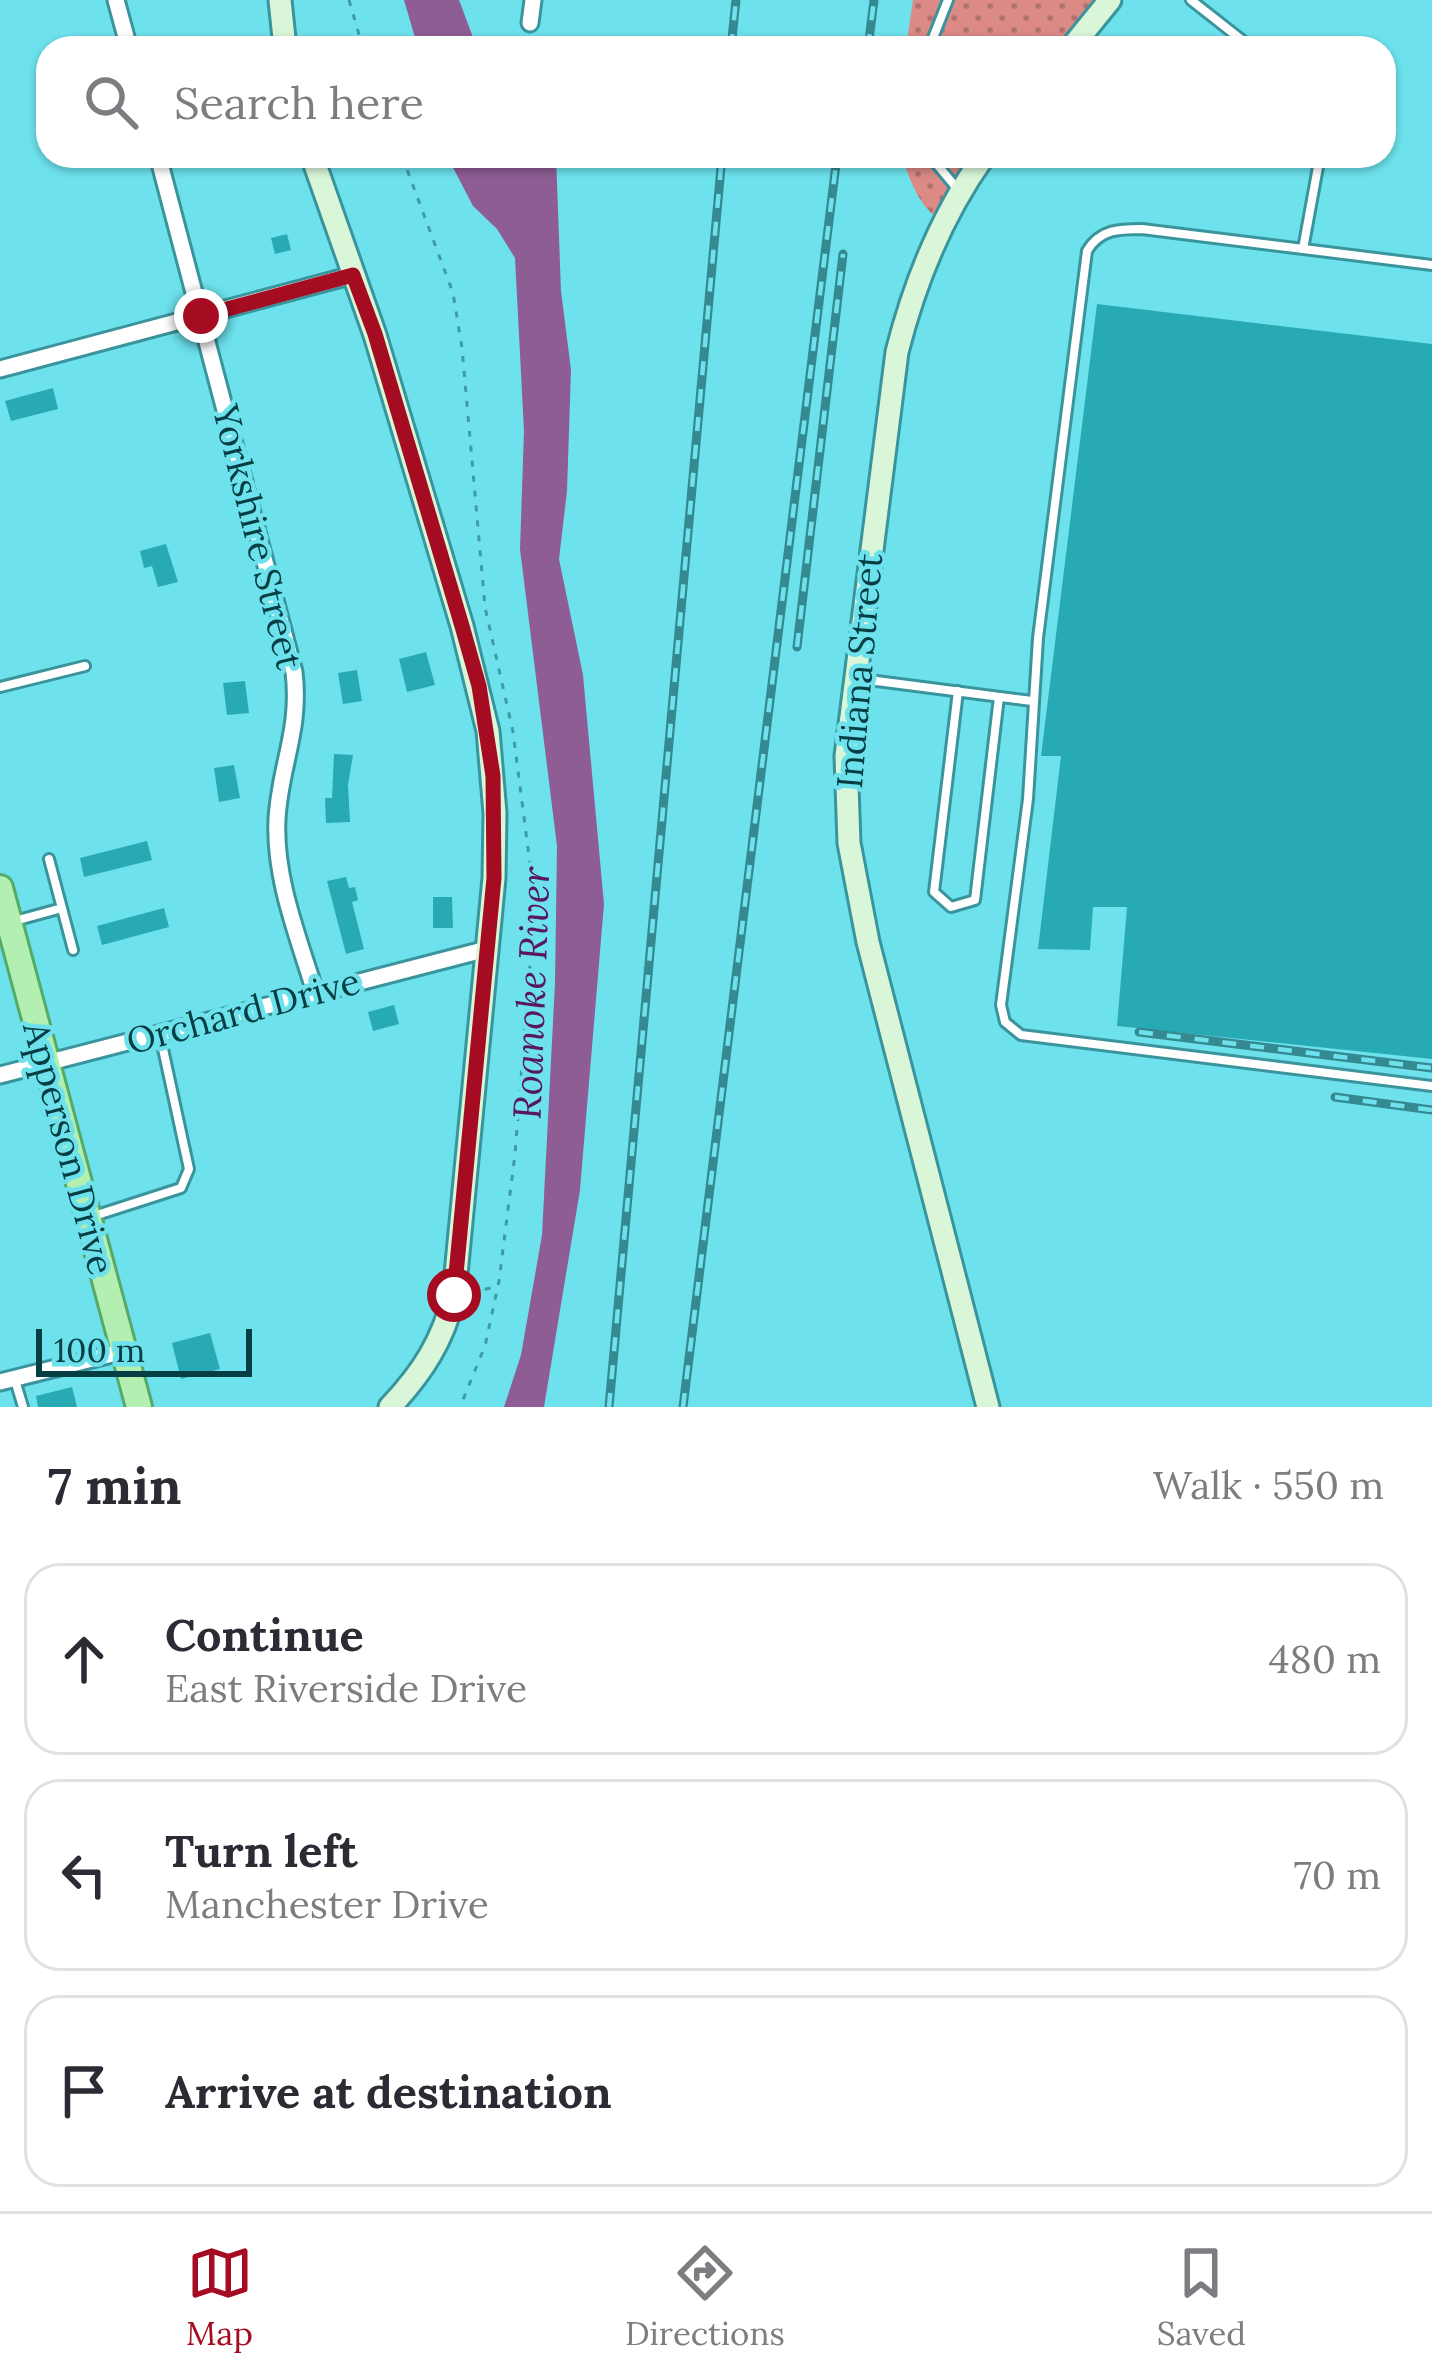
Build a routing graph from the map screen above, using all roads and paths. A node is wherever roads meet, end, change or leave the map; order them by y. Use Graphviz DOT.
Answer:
graph roads {
  1 [pos="116,0"];
  2 [pos="280,0"];
  3 [pos="349,0"];
  4 [pos="533,0"];
  5 [pos="948,0"];
  6 [pos="1110,0"];
  7 [pos="1191,0"];
  8 [pos="530,22"];
  9 [pos="126,36"];
  10 [pos="284,36"];
  11 [pos="360,36"];
  12 [pos="934,36"];
  13 [pos="1081,36"];
  14 [pos="1237,36"];
  15 [pos="161,168"];
  16 [pos="316,168"];
  17 [pos="940,168"];
  18 [pos="976,168"];
  19 [pos="1318,168"];
  20 [pos="960,192"];
  21 [pos="1303,249"];
  22 [pos="1432,265"];
  23 [pos="353,275"];
  24 [pos="201,316"];
  25 [pos="0,369"];
  26 [pos="85,666"];
  27 [pos="854,679"];
  28 [pos="0,687"];
  29 [pos="958,691"];
  30 [pos="999,697"];
  31 [pos="1032,701"];
  32 [pos="50,859"];
  33 [pos="0,888"];
  34 [pos="62,908"];
  35 [pos="9,922"];
  36 [pos="488,949"];
  37 [pos="73,950"];
  38 [pos="315,992"];
  39 [pos="160,1032"];
  40 [pos="46,1062"];
  41 [pos="0,1075"];
  42 [pos="1432,1086"];
  43 [pos="87,1218"];
  44 [pos="498,1287"];
  45 [pos="454,1295"];
  46 [pos="124,1351"];
  47 [pos="8,1380"];
  48 [pos="23,1407"];
  49 [pos="139,1407"];
  50 [pos="389,1407"];
  51 [pos="988,1407"];
  1 -- 9 [label="street"];
  2 -- 10 [label="street"];
  3 -- 11 [label="path"];
  4 -- 8 [label="street"];
  5 -- 12 [label="lane"];
  6 -- 13 [label="street"];
  7 -- 14 [label="lane"];
  15 -- 24 [label="street, Yorkshire Street"];
  16 -- 23 [label="street"];
  17 -- 20 [label="lane"];
  18 -- 20 [label="street, Indiana Street"];
  19 -- 21 [label="lane"];
  20 -- 27 [label="street, Indiana Street"];
  21 -- 22 [label="lane"];
  21 -- 31 [label="lane"];
  23 -- 24 [label="street"];
  23 -- 36 [label="street"];
  24 -- 25 [label="street"];
  24 -- 38 [label="street, Yorkshire Street"];
  26 -- 28 [label="lane"];
  27 -- 29 [label="lane"];
  27 -- 51 [label="street, Indiana Street"];
  29 -- 30 [label="lane"];
  29 -- 30 [label="lane"];
  30 -- 31 [label="lane"];
  31 -- 42 [label="lane"];
  32 -- 34 [label="lane"];
  33 -- 35 [label="main road, Apperson Drive"];
  34 -- 35 [label="lane"];
  34 -- 37 [label="lane"];
  35 -- 40 [label="main road, Apperson Drive"];
  36 -- 38 [label="street, Orchard Drive"];
  36 -- 45 [label="street"];
  38 -- 39 [label="street, Orchard Drive"];
  39 -- 40 [label="street, Orchard Drive"];
  39 -- 43 [label="lane"];
  40 -- 41 [label="street, Orchard Drive"];
  40 -- 43 [label="main road, Apperson Drive"];
  43 -- 46 [label="main road, Apperson Drive"];
  44 -- 45 [label="path"];
  45 -- 50 [label="street"];
  46 -- 47 [label="street"];
  46 -- 49 [label="main road, Apperson Drive"];
  47 -- 48 [label="lane"];
}
